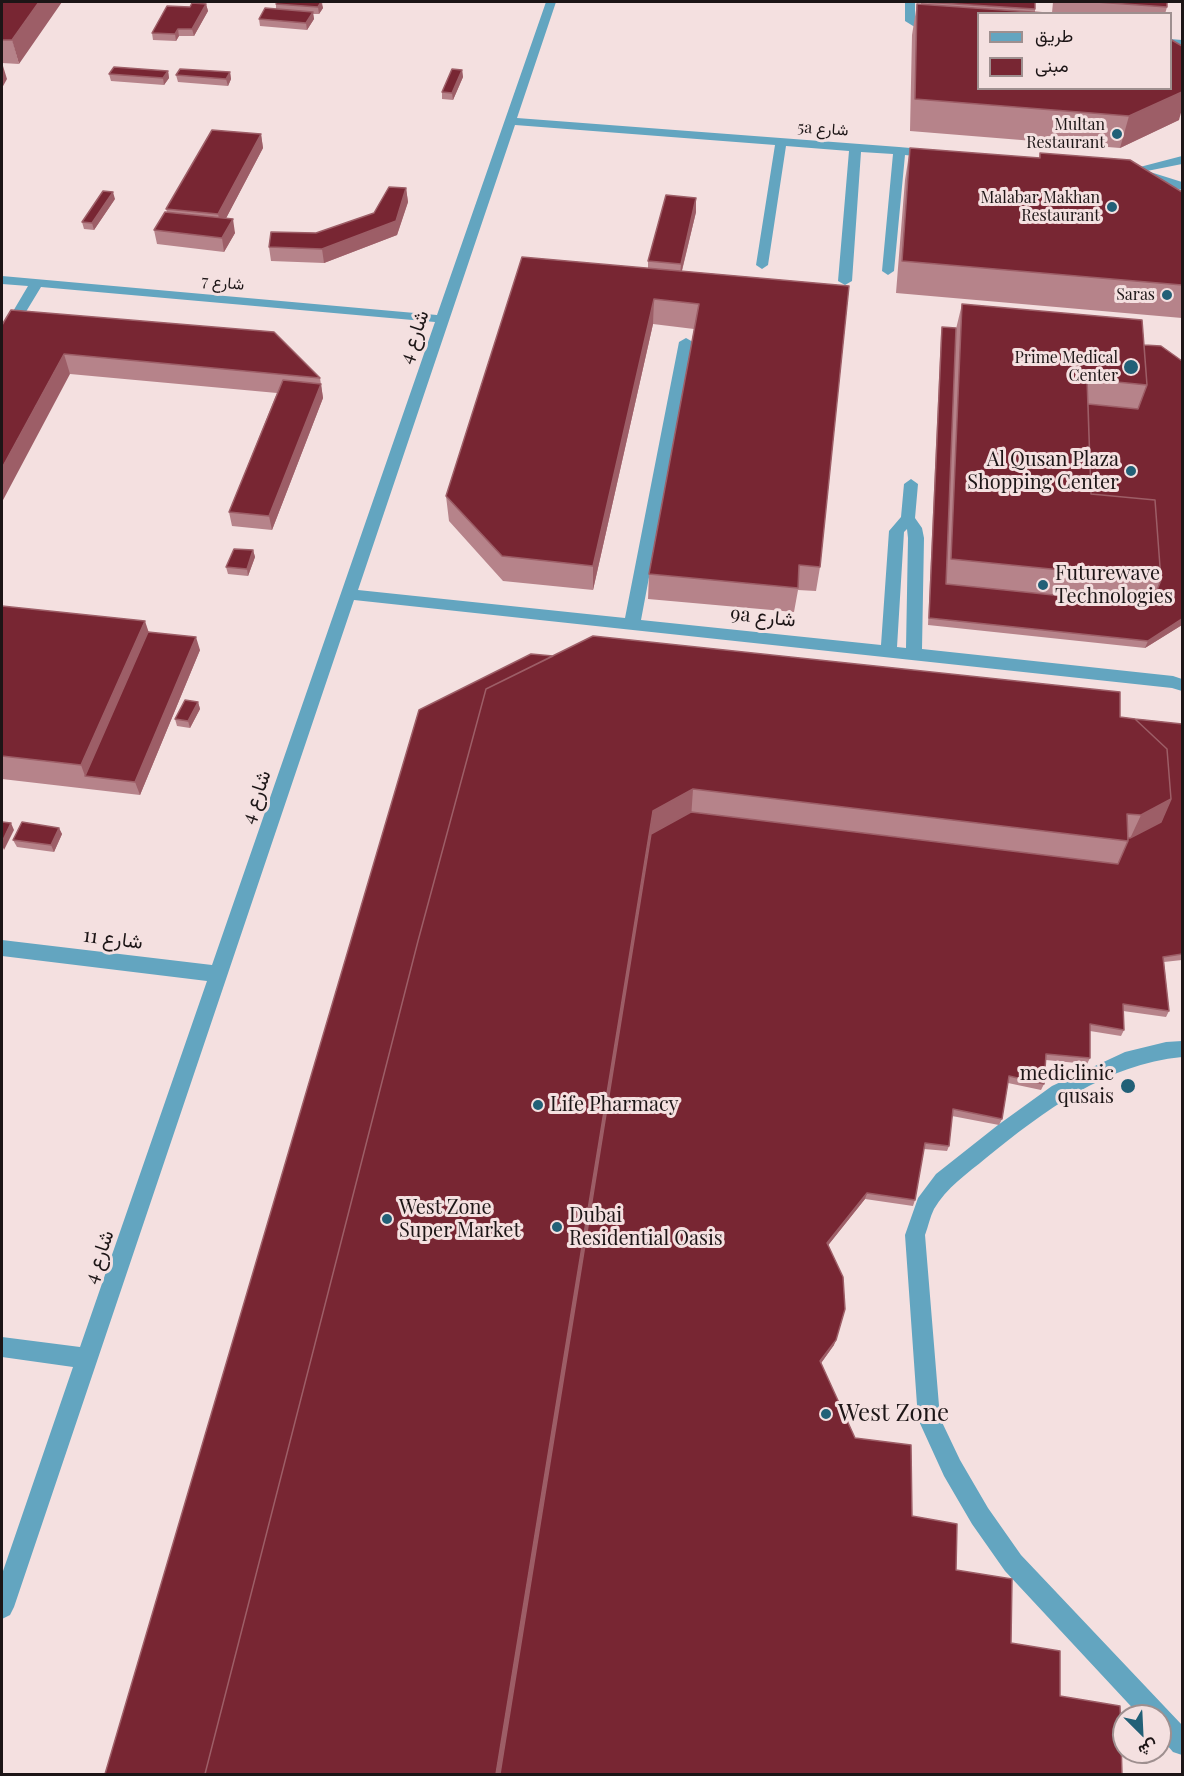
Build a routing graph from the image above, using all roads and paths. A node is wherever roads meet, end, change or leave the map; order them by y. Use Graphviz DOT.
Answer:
graph roads {
  1 [pos="551,2"];
  2 [pos="910,2"];
  3 [pos="977,30"];
  4 [pos="510,121"];
  5 [pos="781,142"];
  6 [pos="855,148"];
  7 [pos="899,151"];
  8 [pos="946,155"];
  9 [pos="1182,160"];
  10 [pos="1182,186"];
  11 [pos="762,265"];
  12 [pos="888,271"];
  13 [pos="2,280"];
  14 [pos="845,281"];
  15 [pos="37,284"];
  16 [pos="442,319"];
  17 [pos="2,340"];
  18 [pos="686,342"];
  19 [pos="911,484"];
  20 [pos="908,518"];
  21 [pos="348,594"];
  22 [pos="632,624"];
  23 [pos="889,651"];
  24 [pos="914,655"];
  25 [pos="1179,683"];
  26 [pos="2,948"];
  27 [pos="218,974"];
  28 [pos="1182,1049"];
  29 [pos="2,1347"];
  30 [pos="86,1358"];
  31 [pos="2,1606"];
  32 [pos="1146,1704"];
  1 -- 4 [label="street, شارع 4"];
  2 -- 3 [label="street"];
  4 -- 5 [label="street, 5a شارع"];
  4 -- 16 [label="street, شارع 4"];
  5 -- 6 [label="street, 5a شارع"];
  5 -- 11 [label="street"];
  6 -- 7 [label="street, 5a شارع"];
  6 -- 14 [label="street"];
  7 -- 8 [label="street, 5a شارع"];
  7 -- 12 [label="street"];
  9 -- 10 [label="street"];
  13 -- 15 [label="street, شارع 7"];
  15 -- 16 [label="street, شارع 7"];
  15 -- 17 [label="street"];
  16 -- 21 [label="street, شارع 4"];
  18 -- 22 [label="street"];
  19 -- 20 [label="street"];
  20 -- 23 [label="street"];
  20 -- 24 [label="street"];
  21 -- 22 [label="street, 9a شارع"];
  21 -- 27 [label="street, شارع 4"];
  22 -- 23 [label="street, 9a شارع"];
  23 -- 24 [label="street, 9a شارع"];
  24 -- 25 [label="street, 9a شارع"];
  26 -- 27 [label="street, شارع 11"];
  27 -- 30 [label="street, شارع 4"];
  28 -- 32 [label="street"];
  29 -- 30 [label="street"];
  30 -- 31 [label="street, شارع 4"];
}
